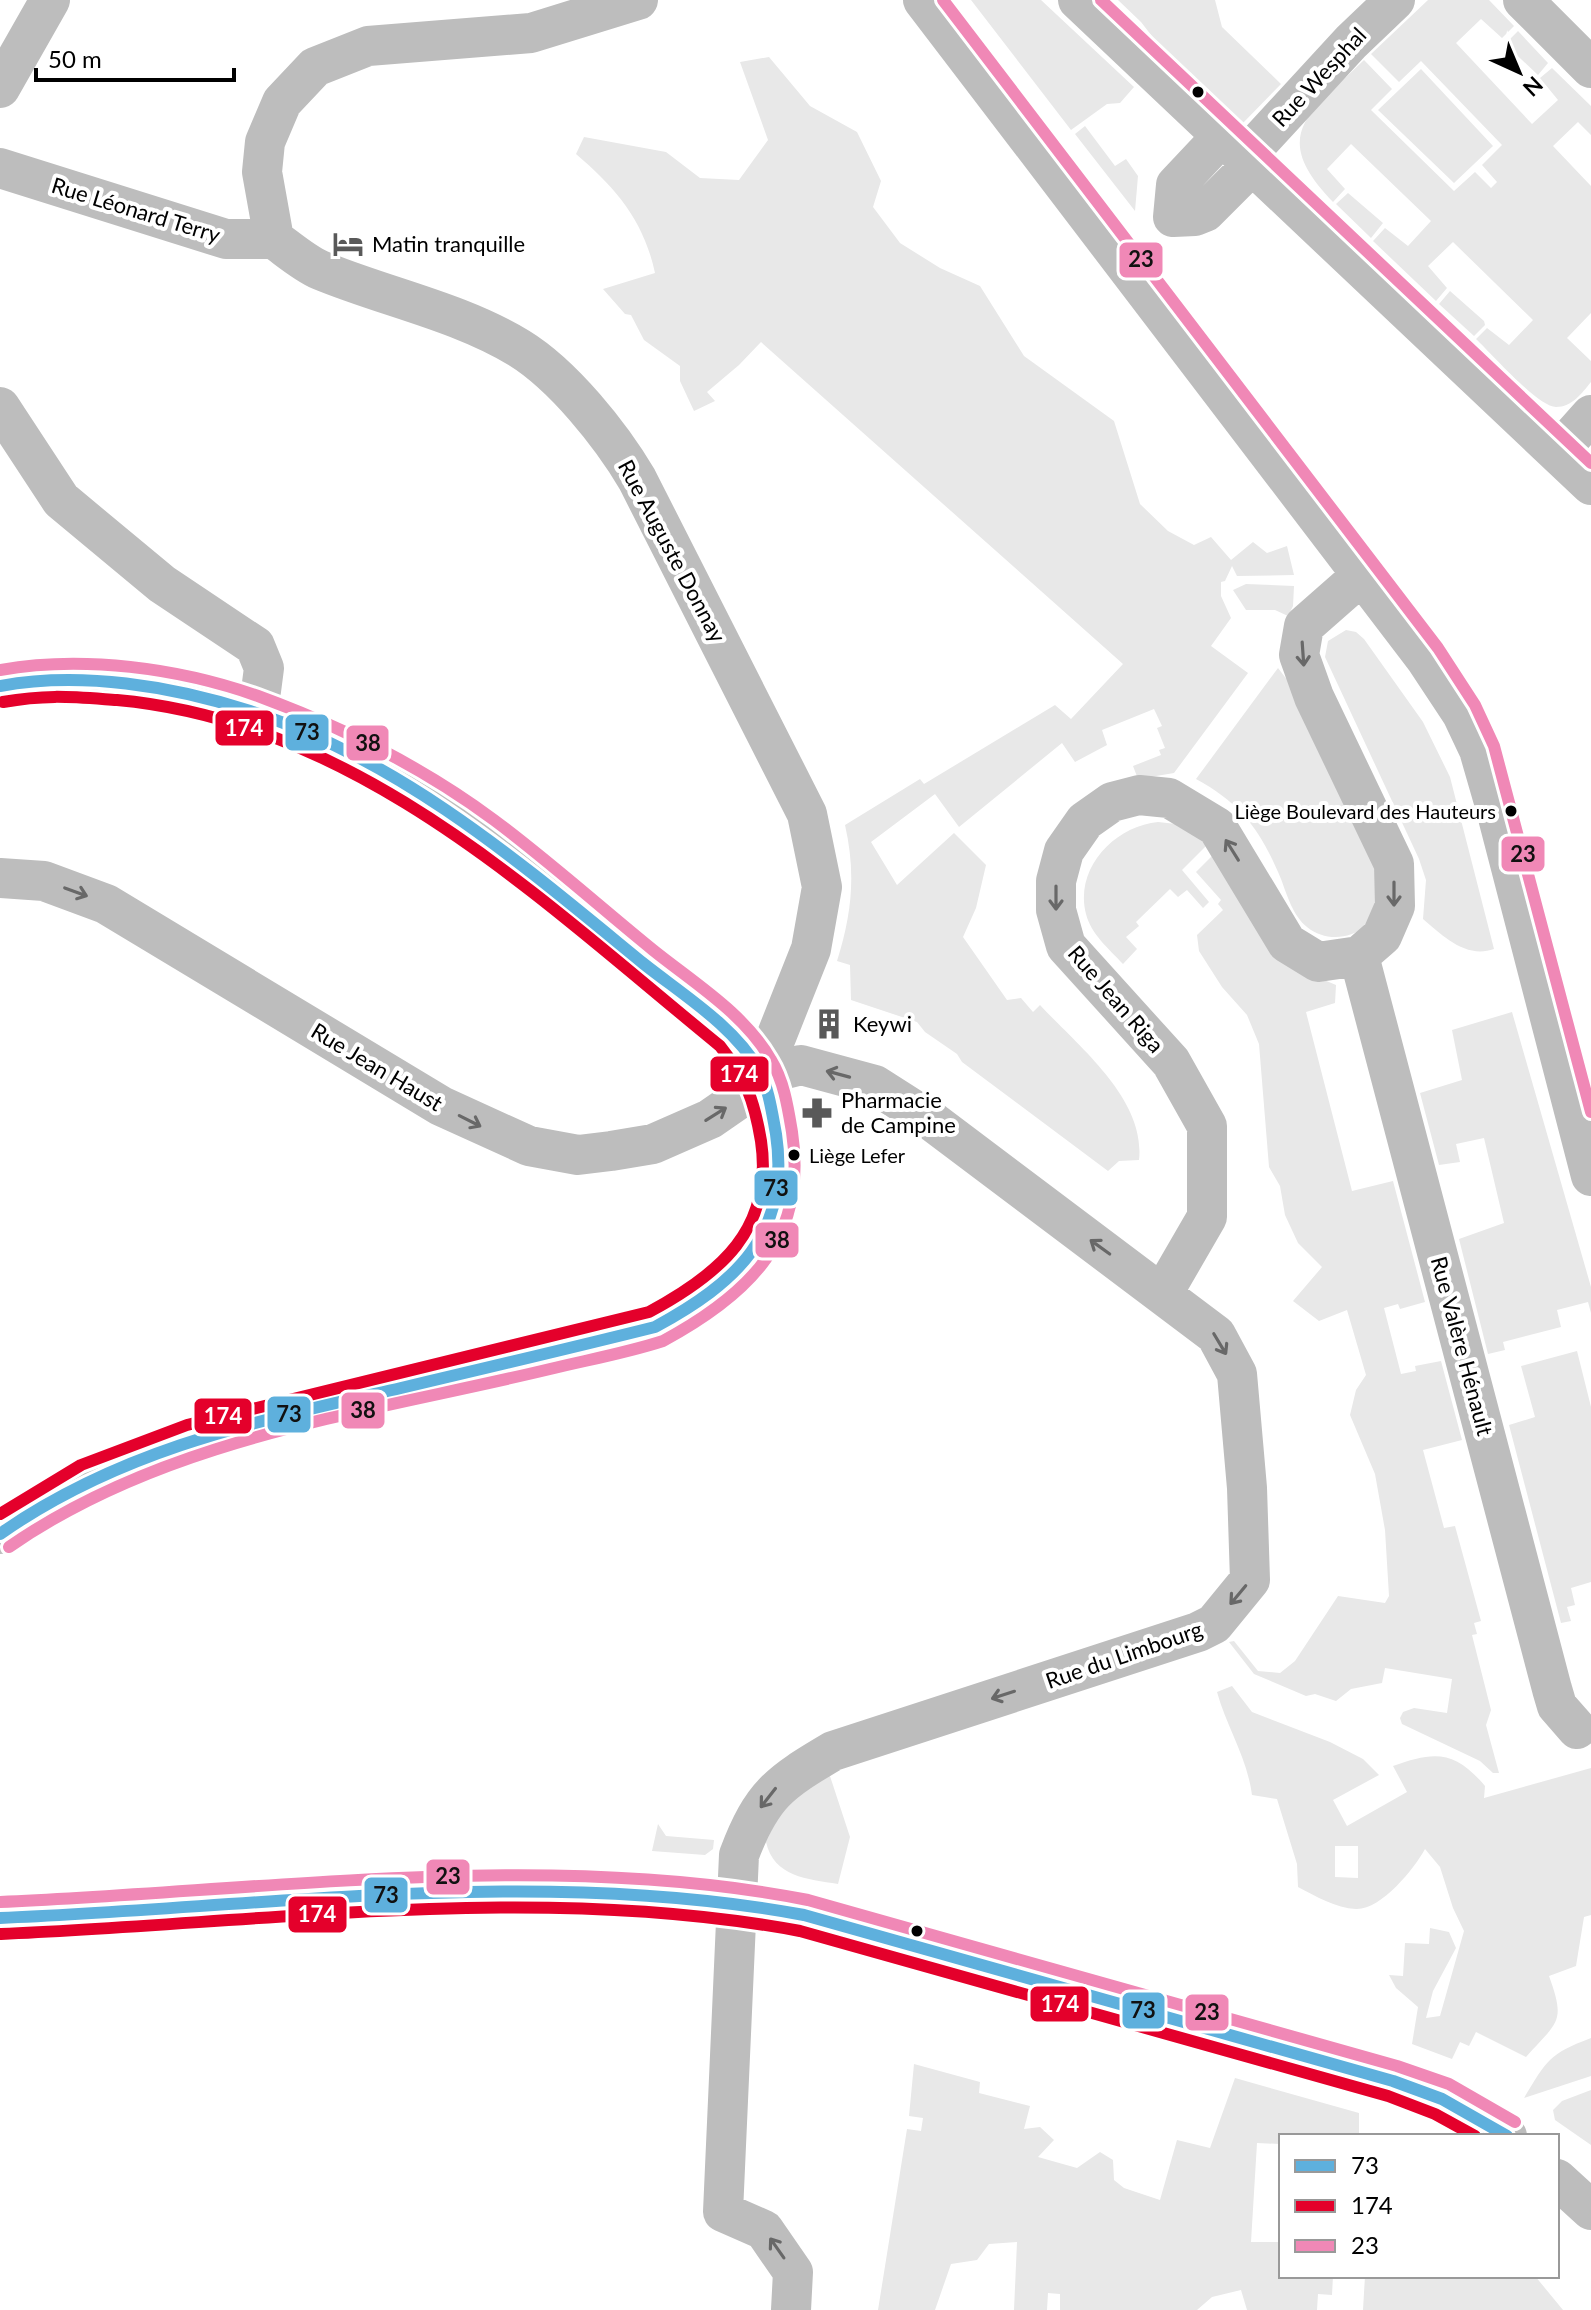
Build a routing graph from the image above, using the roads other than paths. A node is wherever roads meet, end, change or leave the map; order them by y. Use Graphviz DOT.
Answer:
graph roads {
  1 [pos="50,0"];
  2 [pos="638,0"];
  3 [pos="923,0"];
  4 [pos="1078,0"];
  5 [pos="1395,0"];
  6 [pos="1523,0"];
  7 [pos="1591,68"];
  8 [pos="0,88"];
  9 [pos="1241,152"];
  10 [pos="0,168"];
  11 [pos="1164,225"];
  12 [pos="274,239"];
  13 [pos="1123,262"];
  14 [pos="0,407"];
  15 [pos="1591,415"];
  16 [pos="1558,452"];
  17 [pos="1591,485"];
  18 [pos="1362,575"];
  19 [pos="0,686"];
  20 [pos="251,711"];
  21 [pos="0,878"];
  22 [pos="1359,956"];
  23 [pos="761,1075"];
  24 [pos="1591,1176"];
  25 [pos="1163,1293"];
  26 [pos="0,1534"];
  27 [pos="1577,1729"];
  28 [pos="739,1903"];
  29 [pos="0,1918"];
  30 [pos="1503,2134"];
  31 [pos="1559,2164"];
  32 [pos="1591,2178"];
  33 [pos="1559,2181"];
  34 [pos="1591,2210"];
  35 [pos="791,2310"];
  1 -- 8 [label="street"];
  2 -- 12 [label="street"];
  3 -- 13 [label="street"];
  4 -- 9 [label="street"];
  5 -- 9 [label="street, Rue Wesphal"];
  6 -- 7 [label="street"];
  9 -- 16 [label="street"];
  10 -- 12 [label="street, Rue Léonard Terry"];
  11 -- 13 [label="street"];
  12 -- 23 [label="street, Rue Auguste Donnay"];
  13 -- 18 [label="street"];
  14 -- 20 [label="street"];
  15 -- 16 [label="street"];
  16 -- 17 [label="street"];
  18 -- 22 [label="street, one-way"];
  18 -- 24 [label="street"];
  19 -- 20 [label="street"];
  20 -- 23 [label="street"];
  21 -- 23 [label="street, Rue Jean Haust, one-way"];
  22 -- 25 [label="street, Rue Jean Riga, one-way"];
  22 -- 27 [label="street, Rue Valère Hénault"];
  25 -- 23 [label="street, Rue du Limbourg, one-way"];
  23 -- 26 [label="street"];
  25 -- 28 [label="street, Rue du Limbourg, one-way"];
  28 -- 29 [label="street"];
  28 -- 30 [label="street"];
  35 -- 28 [label="street, Rue du Limbourg, one-way"];
  31 -- 32 [label="street"];
  33 -- 34 [label="street"];
}
